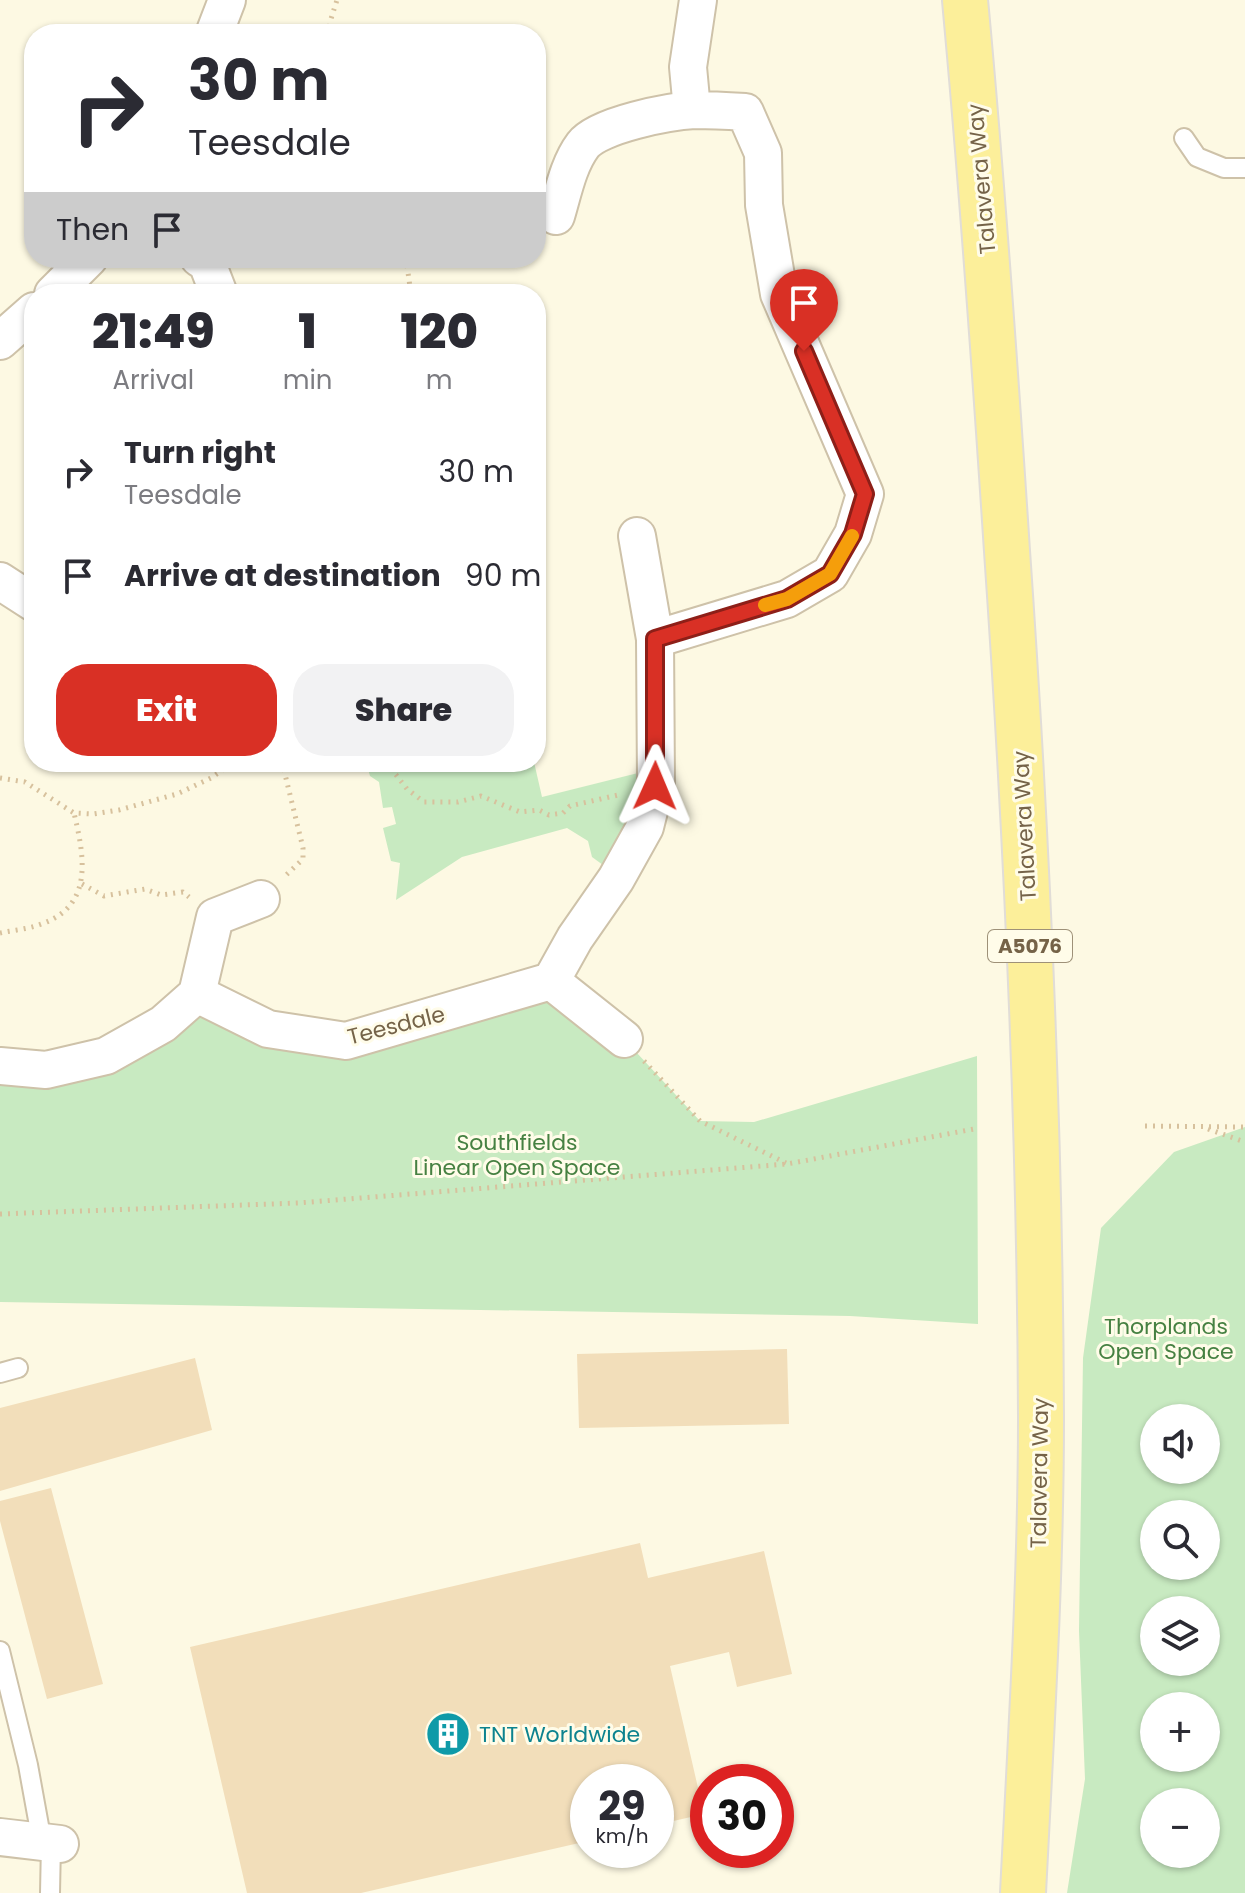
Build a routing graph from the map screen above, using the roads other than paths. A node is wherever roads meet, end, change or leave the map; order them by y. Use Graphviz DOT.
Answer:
graph roads {
  1 [pos="227,0"];
  2 [pos="698,0"];
  3 [pos="965,0"];
  4 [pos="218,24"];
  5 [pos="692,110"];
  6 [pos="1184,138"];
  7 [pos="1245,168"];
  8 [pos="556,216"];
  9 [pos="79,268"];
  10 [pos="63,284"];
  11 [pos="24,320"];
  12 [pos="0,341"];
  13 [pos="637,536"];
  14 [pos="0,581"];
  15 [pos="24,597"];
  16 [pos="655,639"];
  17 [pos="261,899"];
  18 [pos="551,981"];
  19 [pos="197,994"];
  20 [pos="624,1039"];
  21 [pos="0,1066"];
  22 [pos="0,1651"];
  23 [pos="0,1837"];
  24 [pos="51,1843"];
  25 [pos="50,1893"];
  26 [pos="1023,1893"];
  1 -- 4 [label="street"];
  2 -- 5 [label="street"];
  3 -- 26 [label="main road, Talavera Way / A5076"];
  5 -- 8 [label="street"];
  5 -- 16 [label="street"];
  6 -- 7 [label="lane"];
  9 -- 10 [label="street"];
  11 -- 12 [label="street"];
  13 -- 16 [label="street"];
  14 -- 15 [label="street"];
  16 -- 18 [label="street"];
  17 -- 19 [label="street"];
  18 -- 19 [label="street, Teesdale"];
  18 -- 20 [label="street"];
  19 -- 21 [label="street"];
  22 -- 24 [label="lane"];
  23 -- 24 [label="street"];
  24 -- 25 [label="lane"];
}
